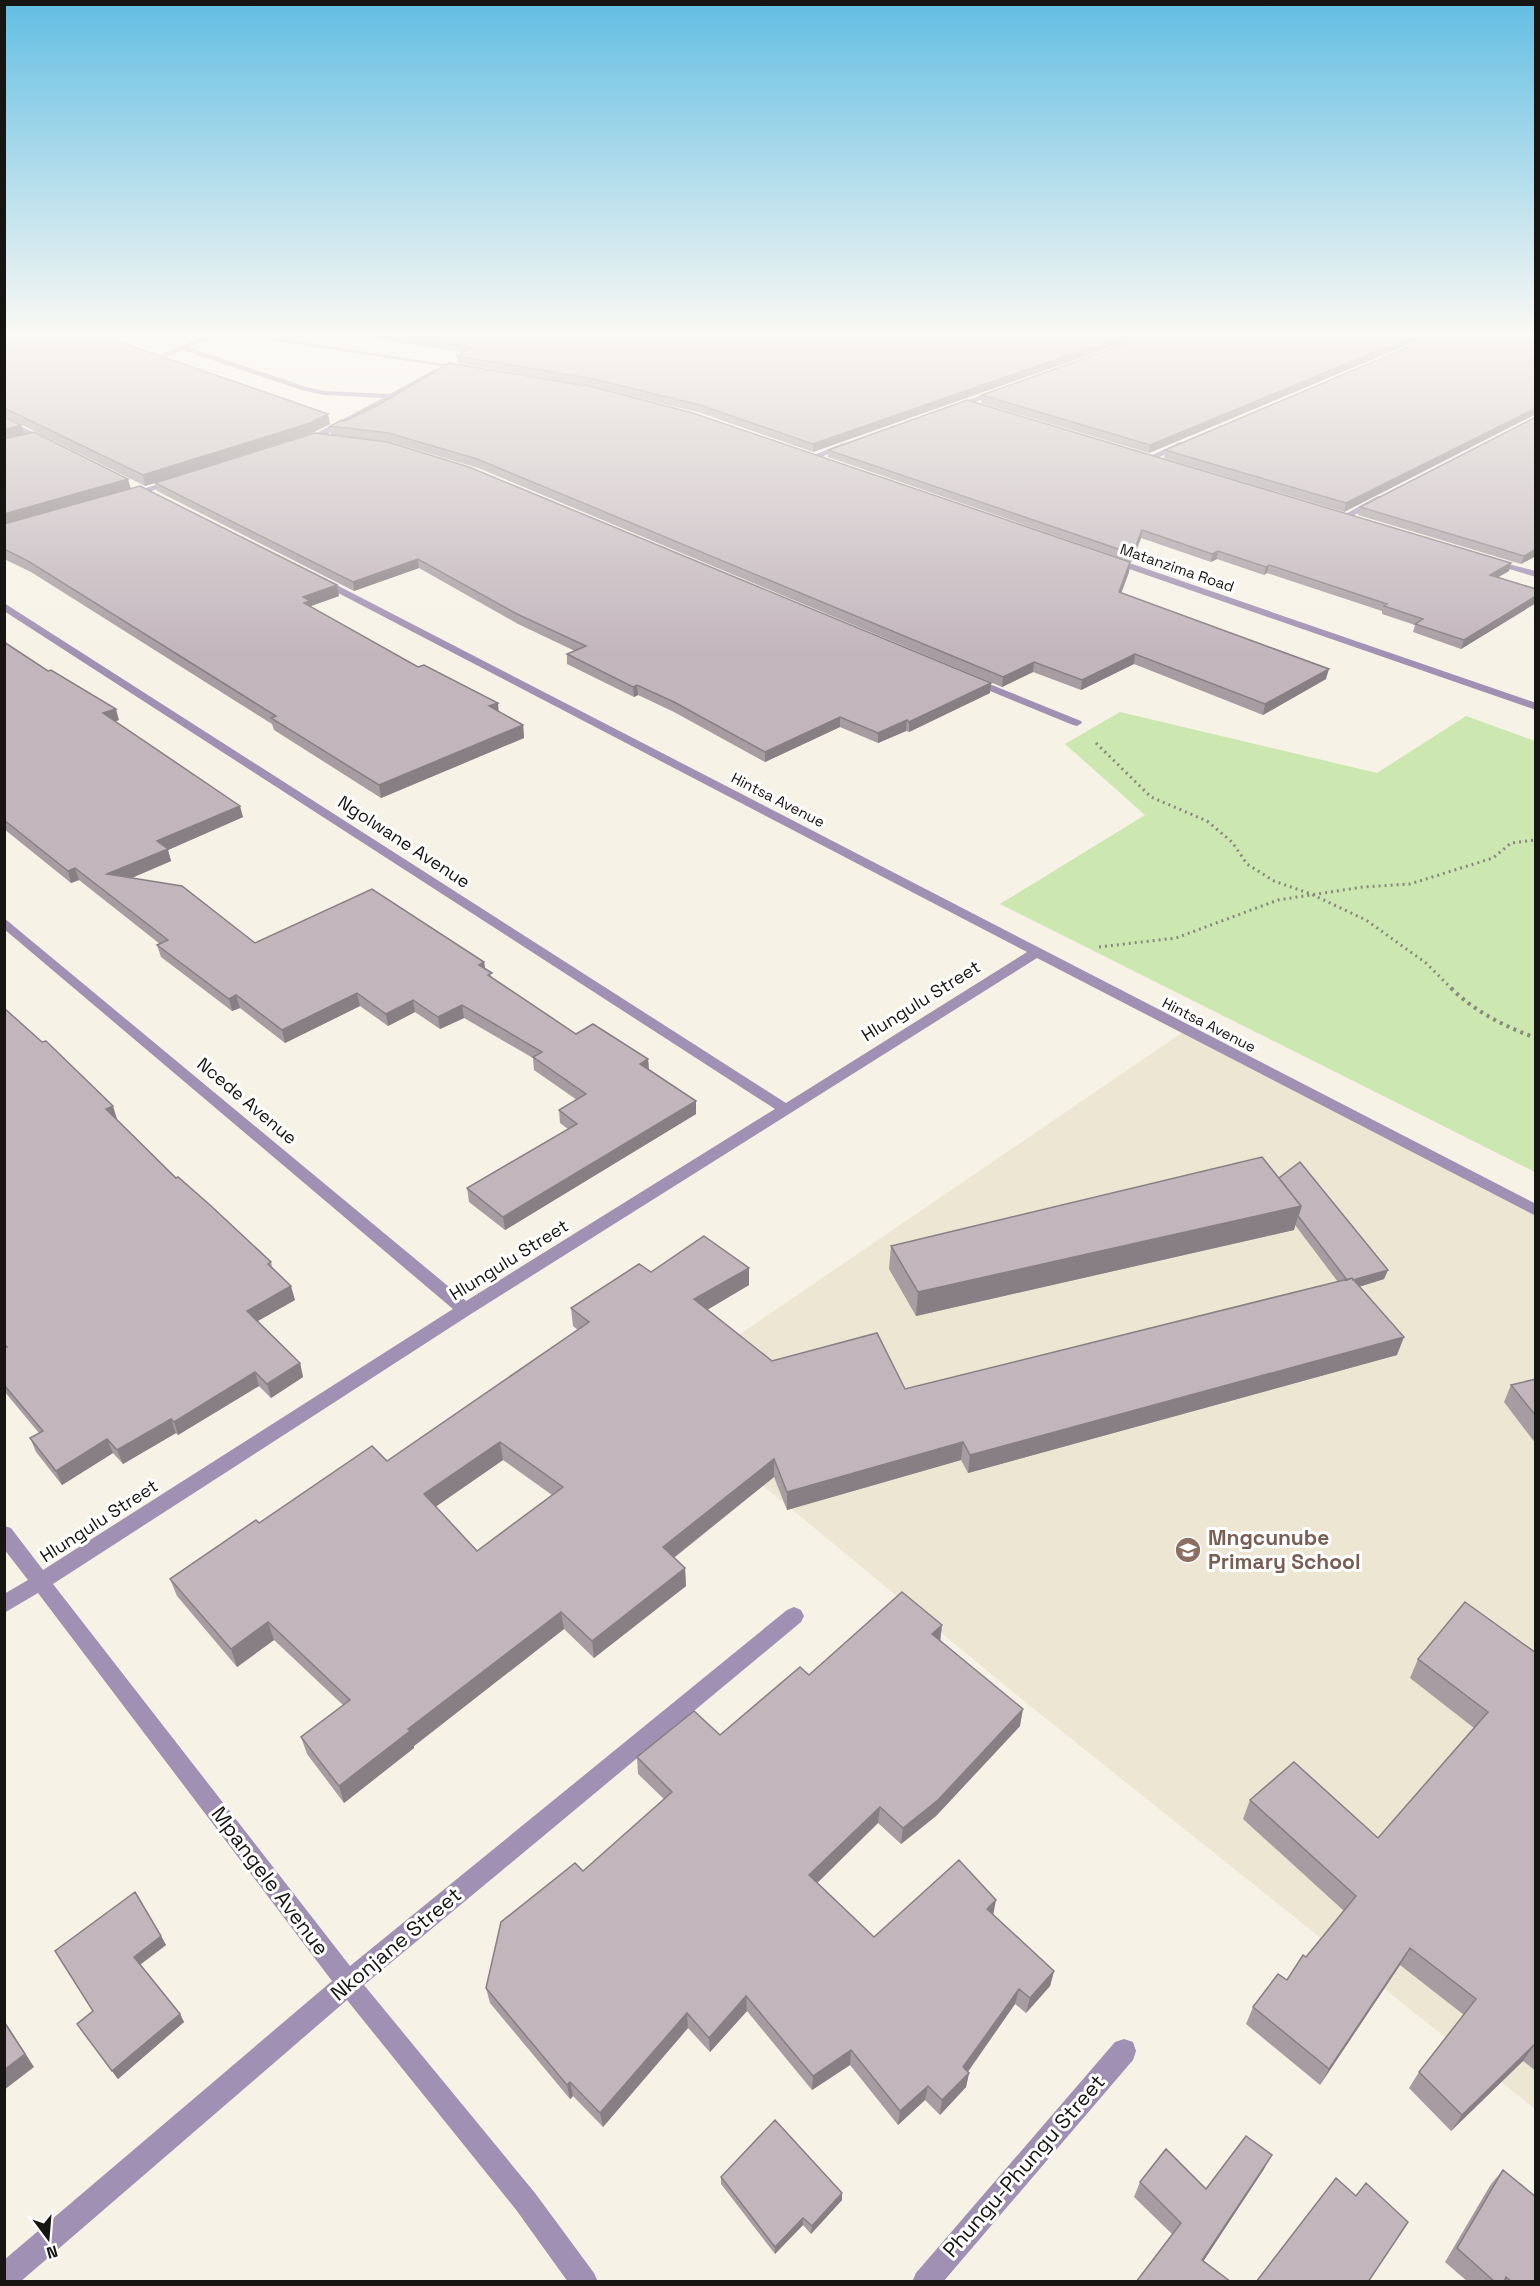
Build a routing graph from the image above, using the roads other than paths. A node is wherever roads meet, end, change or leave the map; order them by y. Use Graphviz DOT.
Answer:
graph roads {
  1 [pos="43,443"];
  2 [pos="297,443"];
  3 [pos="855,443"];
  4 [pos="1186,443"];
  5 [pos="293,444"];
  6 [pos="59,448"];
  7 [pos="803,454"];
  8 [pos="1136,455"];
  9 [pos="813,457"];
  10 [pos="1148,459"];
  11 [pos="824,461"];
  12 [pos="1158,462"];
  13 [pos="123,480"];
  14 [pos="179,480"];
  15 [pos="150,493"];
  16 [pos="1386,495"];
  17 [pos="123,497"];
  18 [pos="1333,513"];
  19 [pos="1344,517"];
  20 [pos="1355,520"];
  21 [pos="1479,557"];
  22 [pos="1106,558"];
  23 [pos="1536,574"];
  24 [pos="314,577"];
  25 [pos="4,606"];
  26 [pos="958,674"];
  27 [pos="1536,707"];
  28 [pos="1077,723"];
  29 [pos="4,921"];
  30 [pos="1037,952"];
  31 [pos="785,1109"];
  32 [pos="1536,1211"];
  33 [pos="465,1310"];
  34 [pos="4,1534"];
  35 [pos="42,1581"];
  36 [pos="4,1605"];
  37 [pos="794,1616"];
  38 [pos="348,1983"];
  39 [pos="1124,2051"];
  40 [pos="4,2278"];
  41 [pos="585,2282"];
  42 [pos="925,2282"];
  1 -- 6 [label="street"];
  2 -- 5 [label="street"];
  3 -- 9 [label="street"];
  4 -- 10 [label="street"];
  7 -- 9 [label="street"];
  8 -- 10 [label="street"];
  9 -- 11 [label="street"];
  10 -- 12 [label="street"];
  13 -- 15 [label="street"];
  14 -- 15 [label="street"];
  15 -- 17 [label="street"];
  16 -- 19 [label="street"];
  18 -- 19 [label="street"];
  19 -- 20 [label="street"];
  21 -- 23 [label="street"];
  22 -- 27 [label="street, Matanzima Road"];
  24 -- 30 [label="street, Hintsa Avenue"];
  25 -- 31 [label="street, Ngolwane Avenue"];
  26 -- 28 [label="street"];
  29 -- 33 [label="street, Ncede Avenue"];
  30 -- 31 [label="street, Hlungulu Street"];
  30 -- 32 [label="street, Hintsa Avenue"];
  31 -- 33 [label="street, Hlungulu Street"];
  33 -- 35 [label="street, Hlungulu Street"];
  34 -- 35 [label="street, Mpangele Avenue"];
  35 -- 36 [label="street, Hlungulu Street"];
  35 -- 38 [label="street, Mpangele Avenue"];
  37 -- 38 [label="street, Nkonjane Street"];
  38 -- 40 [label="street, Nkonjane Street"];
  38 -- 41 [label="street, Mpangele Avenue"];
  39 -- 42 [label="street, Phungu-Phungu Street"];
}
